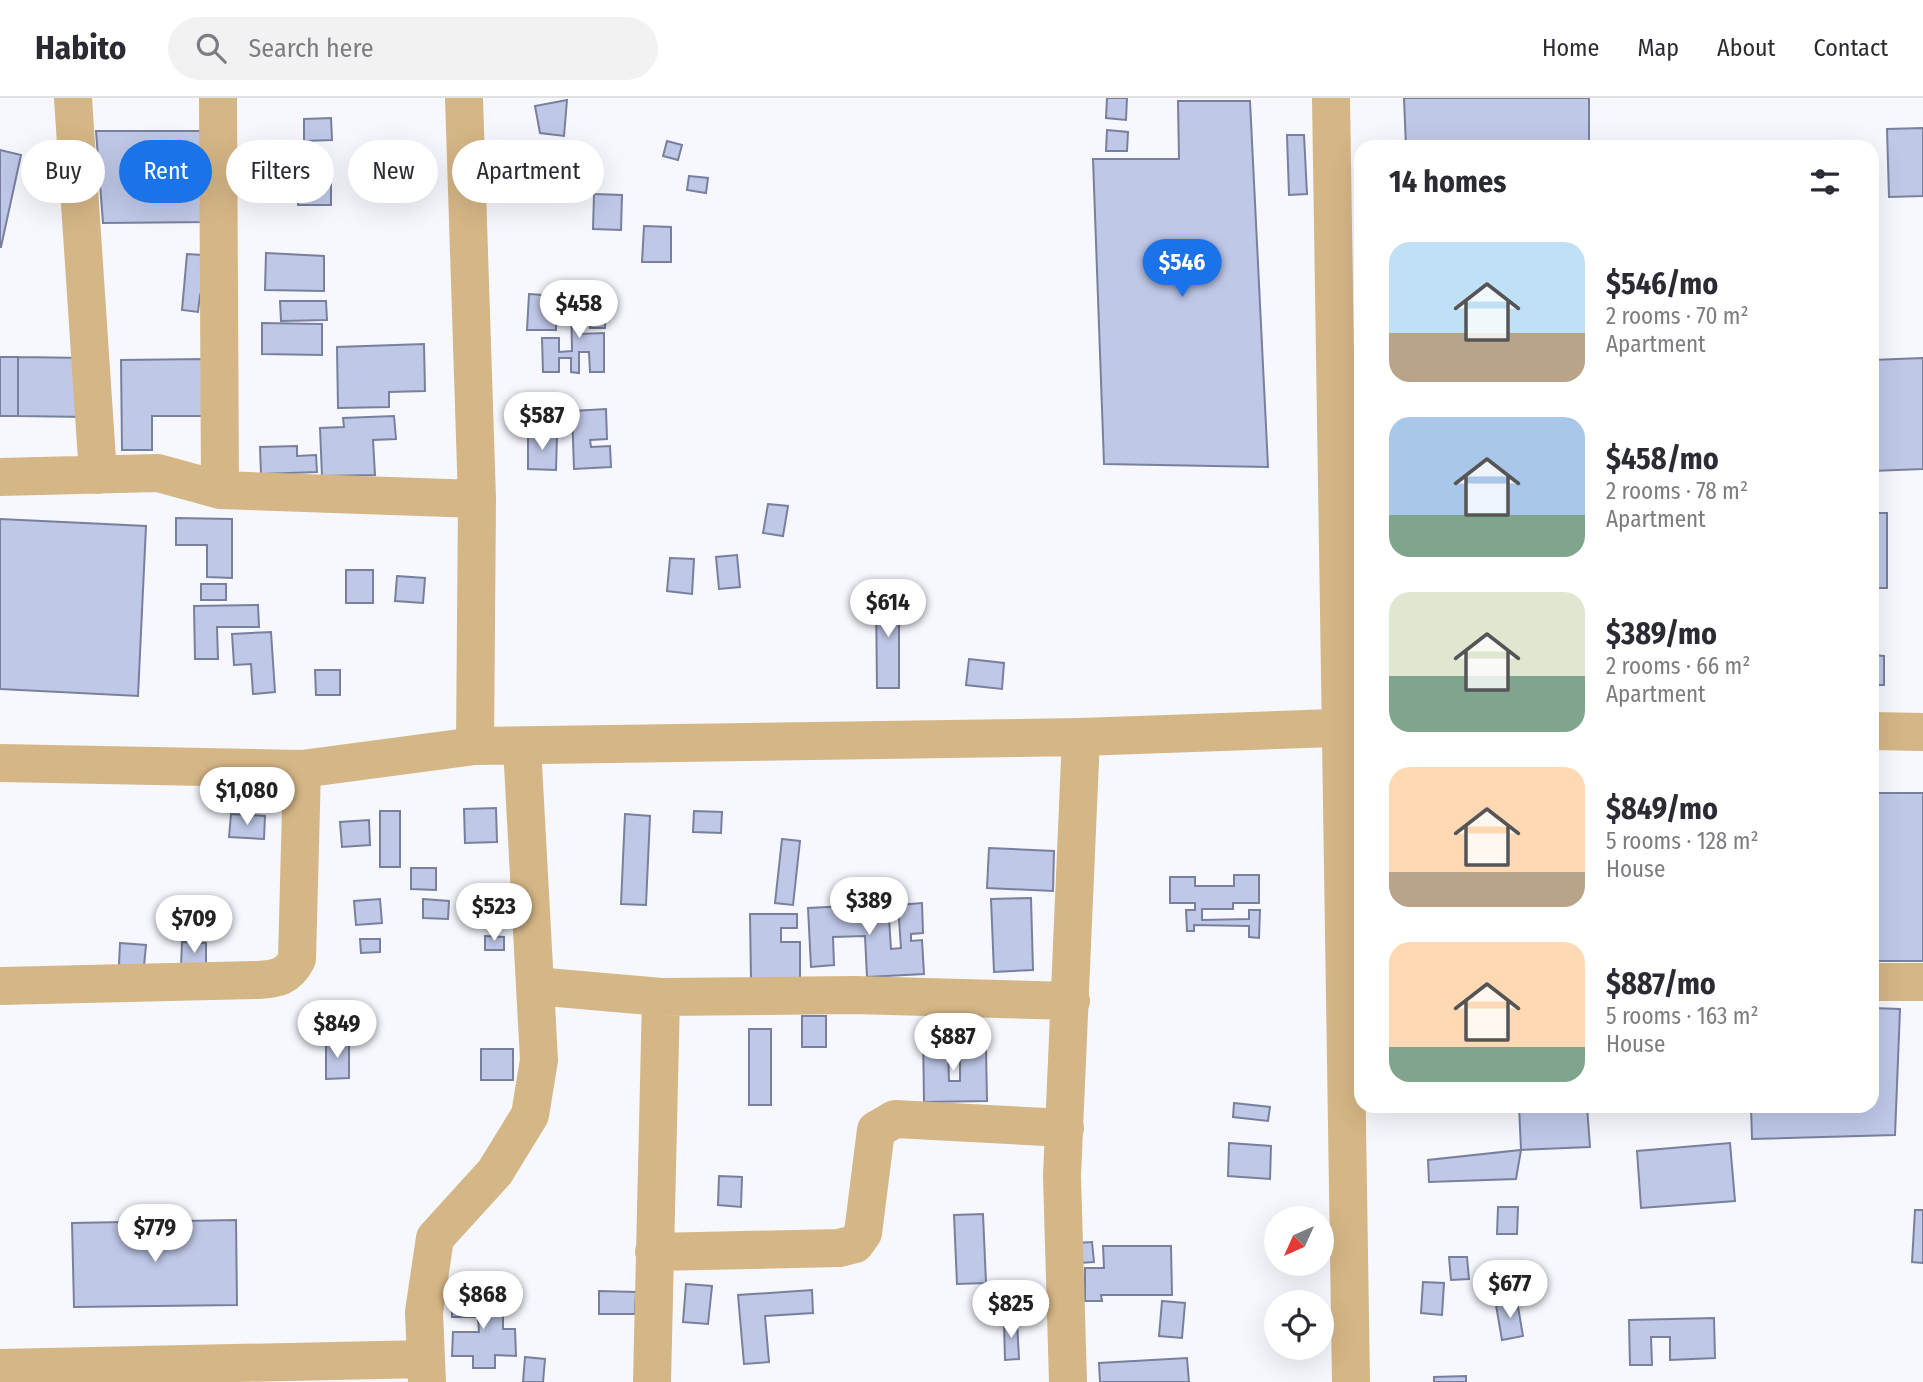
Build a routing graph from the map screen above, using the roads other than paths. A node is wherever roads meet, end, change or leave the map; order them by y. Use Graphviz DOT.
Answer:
graph roads {
  1 [pos="73,98"];
  2 [pos="218,98"];
  3 [pos="464,98"];
  4 [pos="1331,98"];
  5 [pos="98,475"];
  6 [pos="0,477"];
  7 [pos="220,490"];
  8 [pos="477,499"];
  9 [pos="1351,727"];
  10 [pos="1879,731"];
  11 [pos="1923,732"];
  12 [pos="1081,737"];
  13 [pos="475,746"];
  14 [pos="522,746"];
  15 [pos="0,763"];
  16 [pos="302,769"];
  17 [pos="1879,982"];
  18 [pos="1923,982"];
  19 [pos="1353,983"];
  20 [pos="0,986"];
  21 [pos="535,986"];
  22 [pos="661,997"];
  23 [pos="1071,1001"];
  24 [pos="1065,1128"];
  25 [pos="654,1252"];
  26 [pos="0,1368"];
  27 [pos="427,1370"];
  28 [pos="652,1382"];
  29 [pos="1068,1382"];
  30 [pos="1351,1382"];
  1 -- 5 [label="street"];
  2 -- 7 [label="street"];
  3 -- 8 [label="street"];
  4 -- 9 [label="street"];
  5 -- 6 [label="street"];
  5 -- 7 [label="street"];
  7 -- 8 [label="street"];
  8 -- 13 [label="street"];
  9 -- 12 [label="street"];
  9 -- 19 [label="street"];
  10 -- 11 [label="street"];
  12 -- 14 [label="street"];
  12 -- 23 [label="street"];
  13 -- 14 [label="street"];
  13 -- 16 [label="street"];
  14 -- 21 [label="street"];
  15 -- 16 [label="street"];
  16 -- 20 [label="street"];
  17 -- 18 [label="street"];
  19 -- 30 [label="street"];
  21 -- 22 [label="street"];
  21 -- 27 [label="street"];
  22 -- 23 [label="street"];
  22 -- 25 [label="street"];
  23 -- 24 [label="street"];
  24 -- 25 [label="street"];
  24 -- 29 [label="street"];
  25 -- 28 [label="street"];
  26 -- 27 [label="street"];
}
